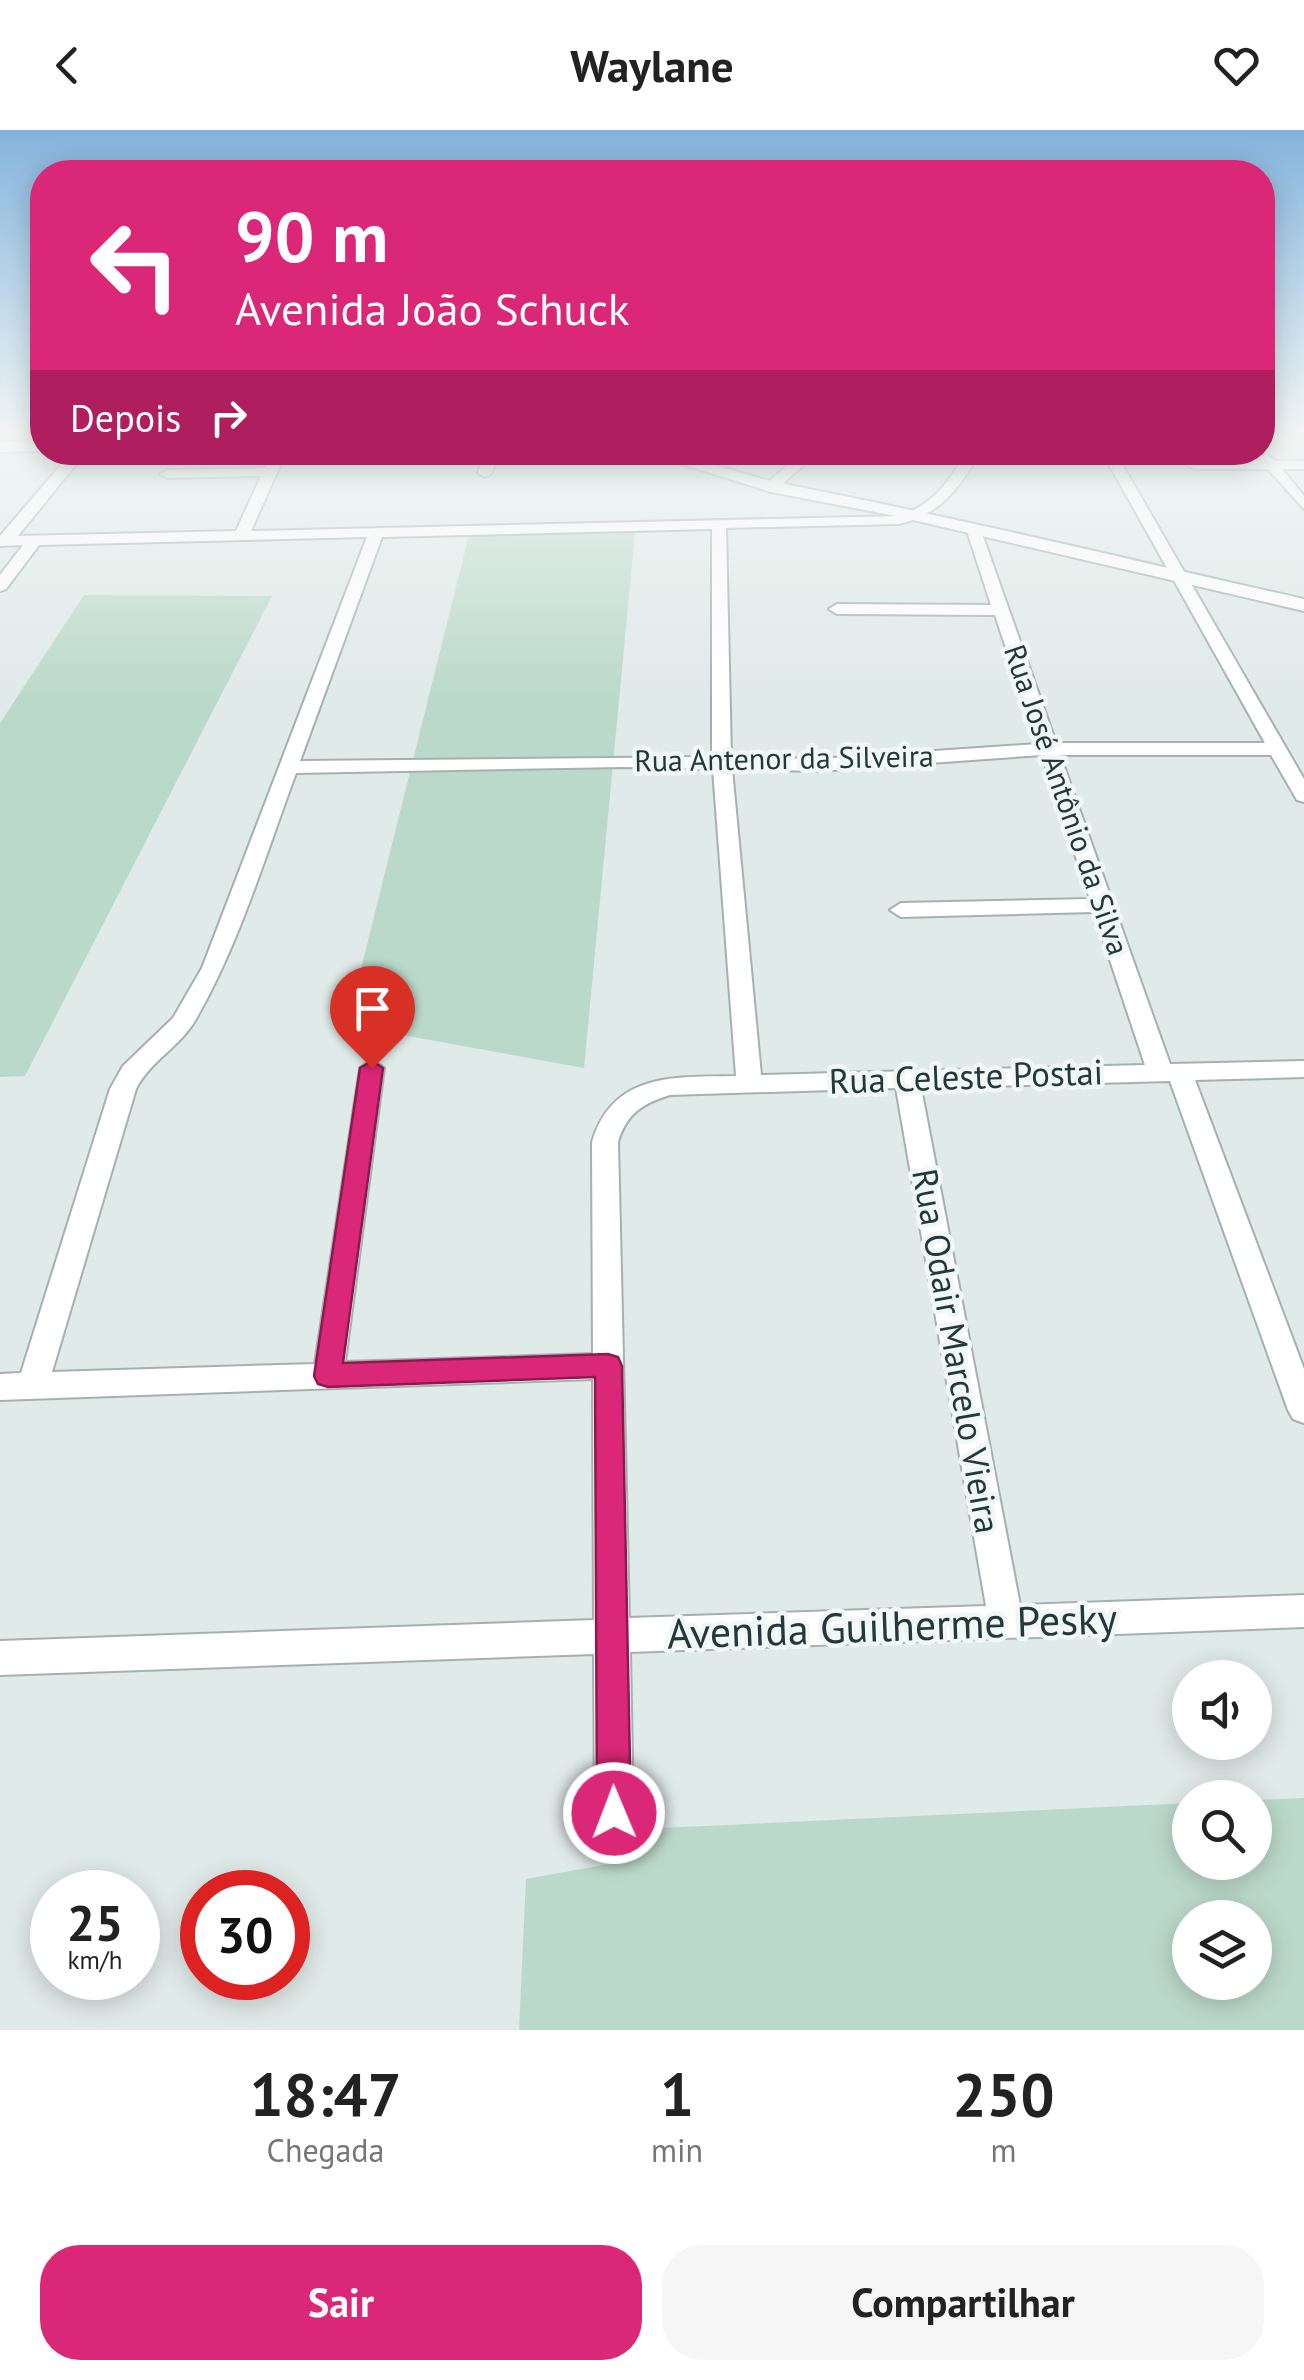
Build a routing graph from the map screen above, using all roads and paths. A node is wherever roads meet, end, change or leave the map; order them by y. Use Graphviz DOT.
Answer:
graph roads {
  1 [pos="21,521"];
  2 [pos="249,521"];
  3 [pos="869,521"];
  4 [pos="939,521"];
  5 [pos="1147,521"];
  6 [pos="718,524"];
  7 [pos="973,528"];
  8 [pos="376,532"];
  9 [pos="242,536"];
  10 [pos="35,540"];
  11 [pos="3,541"];
  12 [pos="1178,576"];
  13 [pos="0,586"];
  14 [pos="1304,605"];
  15 [pos="837,609"];
  16 [pos="1001,610"];
  17 [pos="1048,749"];
  18 [pos="1277,749"];
  19 [pos="722,764"];
  20 [pos="291,766"];
  21 [pos="1304,796"];
  22 [pos="1102,906"];
  23 [pos="901,910"];
  24 [pos="372,1068"];
  25 [pos="1304,1069"];
  26 [pos="1170,1072"];
  27 [pos="907,1079"];
  28 [pos="749,1084"];
  29 [pos="608,1366"];
  30 [pos="328,1376"];
  31 [pos="33,1386"];
  32 [pos="0,1387"];
  33 [pos="1304,1410"];
  34 [pos="1304,1611"];
  35 [pos="1006,1622"];
  36 [pos="612,1636"];
  37 [pos="0,1658"];
  38 [pos="614,1813"];
  1 -- 11 [label="street"];
  2 -- 9 [label="street"];
  3 -- 6 [label="street"];
  4 -- 7 [label="main road"];
  5 -- 12 [label="street"];
  6 -- 8 [label="street"];
  6 -- 19 [label="street"];
  7 -- 12 [label="main road"];
  7 -- 16 [label="street, Rua José Antônio da Silva"];
  8 -- 9 [label="street"];
  8 -- 20 [label="street"];
  9 -- 10 [label="street"];
  10 -- 11 [label="street"];
  10 -- 13 [label="street"];
  12 -- 14 [label="main road"];
  12 -- 18 [label="street"];
  15 -- 16 [label="street"];
  16 -- 17 [label="street, Rua José Antônio da Silva"];
  17 -- 18 [label="street, Rua Antenor da Silveira"];
  17 -- 19 [label="street, Rua Antenor da Silveira"];
  17 -- 22 [label="street, Rua José Antônio da Silva"];
  18 -- 21 [label="street"];
  19 -- 20 [label="street, Rua Antenor da Silveira"];
  19 -- 28 [label="street"];
  20 -- 31 [label="street"];
  22 -- 23 [label="street"];
  22 -- 26 [label="street, Rua José Antônio da Silva"];
  24 -- 30 [label="street"];
  25 -- 26 [label="street, Rua Celeste Postai"];
  26 -- 27 [label="street, Rua Celeste Postai"];
  26 -- 33 [label="street, Rua José Antônio da Silva"];
  27 -- 28 [label="street, Rua Celeste Postai"];
  27 -- 35 [label="street, Rua Odair Marcelo Vieira"];
  28 -- 29 [label="street, Rua Celeste Postai"];
  29 -- 30 [label="street"];
  29 -- 36 [label="street"];
  30 -- 31 [label="street"];
  31 -- 32 [label="street"];
  34 -- 35 [label="street, Avenida Guilherme Pesky"];
  35 -- 36 [label="street, Avenida Guilherme Pesky"];
  36 -- 37 [label="street, Avenida Guilherme Pesky"];
  36 -- 38 [label="street"];
}
